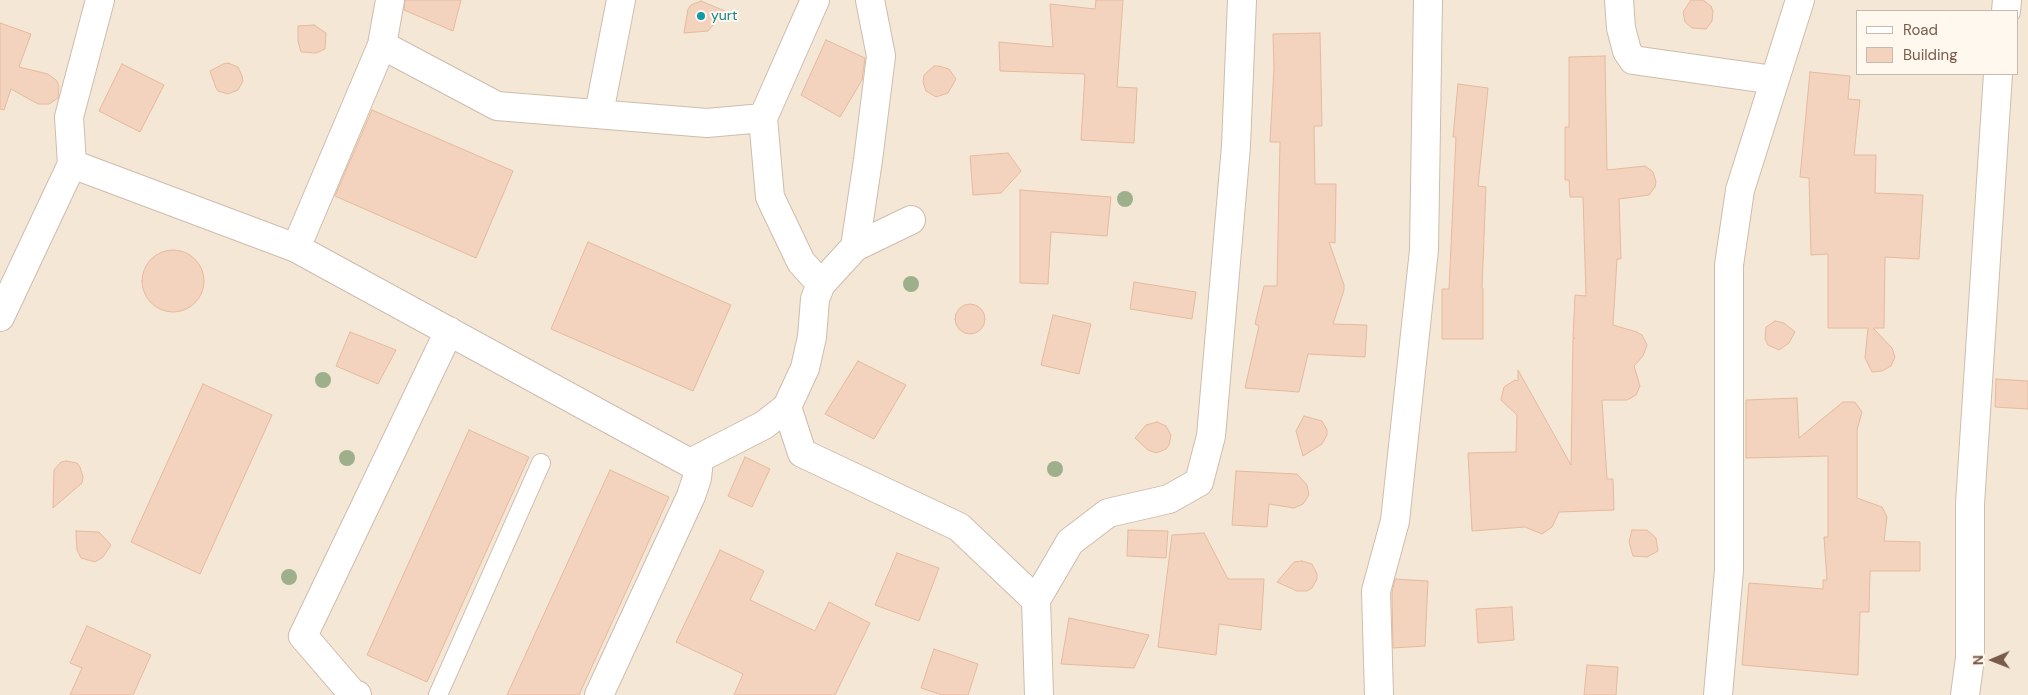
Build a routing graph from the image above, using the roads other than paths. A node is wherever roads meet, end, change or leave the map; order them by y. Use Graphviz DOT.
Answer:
graph roads {
  1 [pos="100,0"];
  2 [pos="390,0"];
  3 [pos="621,0"];
  4 [pos="815,0"];
  5 [pos="870,0"];
  6 [pos="1242,0"];
  7 [pos="1428,0"];
  8 [pos="1620,0"];
  9 [pos="1800,0"];
  10 [pos="382,45"];
  11 [pos="1998,75"];
  12 [pos="1774,80"];
  13 [pos="599,113"];
  14 [pos="763,118"];
  15 [pos="72,164"];
  16 [pos="911,220"];
  17 [pos="296,248"];
  18 [pos="855,248"];
  19 [pos="821,284"];
  20 [pos="0,316"];
  21 [pos="449,331"];
  22 [pos="787,408"];
  23 [pos="541,463"];
  24 [pos="690,463"];
  25 [pos="1036,600"];
  26 [pos="357,695"];
  27 [pos="438,695"];
  28 [pos="598,695"];
  29 [pos="1039,695"];
  30 [pos="1379,695"];
  31 [pos="1718,695"];
  32 [pos="1965,695"];
  1 -- 15 [label="street"];
  2 -- 10 [label="street"];
  3 -- 13 [label="street"];
  4 -- 14 [label="street"];
  5 -- 18 [label="street"];
  6 -- 25 [label="street"];
  7 -- 30 [label="street"];
  8 -- 12 [label="street"];
  9 -- 12 [label="street"];
  10 -- 13 [label="street"];
  10 -- 17 [label="street"];
  11 -- 32 [label="street"];
  12 -- 31 [label="street"];
  13 -- 14 [label="street"];
  14 -- 19 [label="street"];
  15 -- 17 [label="street"];
  15 -- 20 [label="street"];
  16 -- 18 [label="street"];
  17 -- 21 [label="street"];
  18 -- 19 [label="street"];
  19 -- 22 [label="street"];
  21 -- 24 [label="street"];
  21 -- 26 [label="street"];
  22 -- 24 [label="street"];
  22 -- 25 [label="street"];
  23 -- 27 [label="lane"];
  24 -- 28 [label="street"];
  25 -- 29 [label="street"];
}
